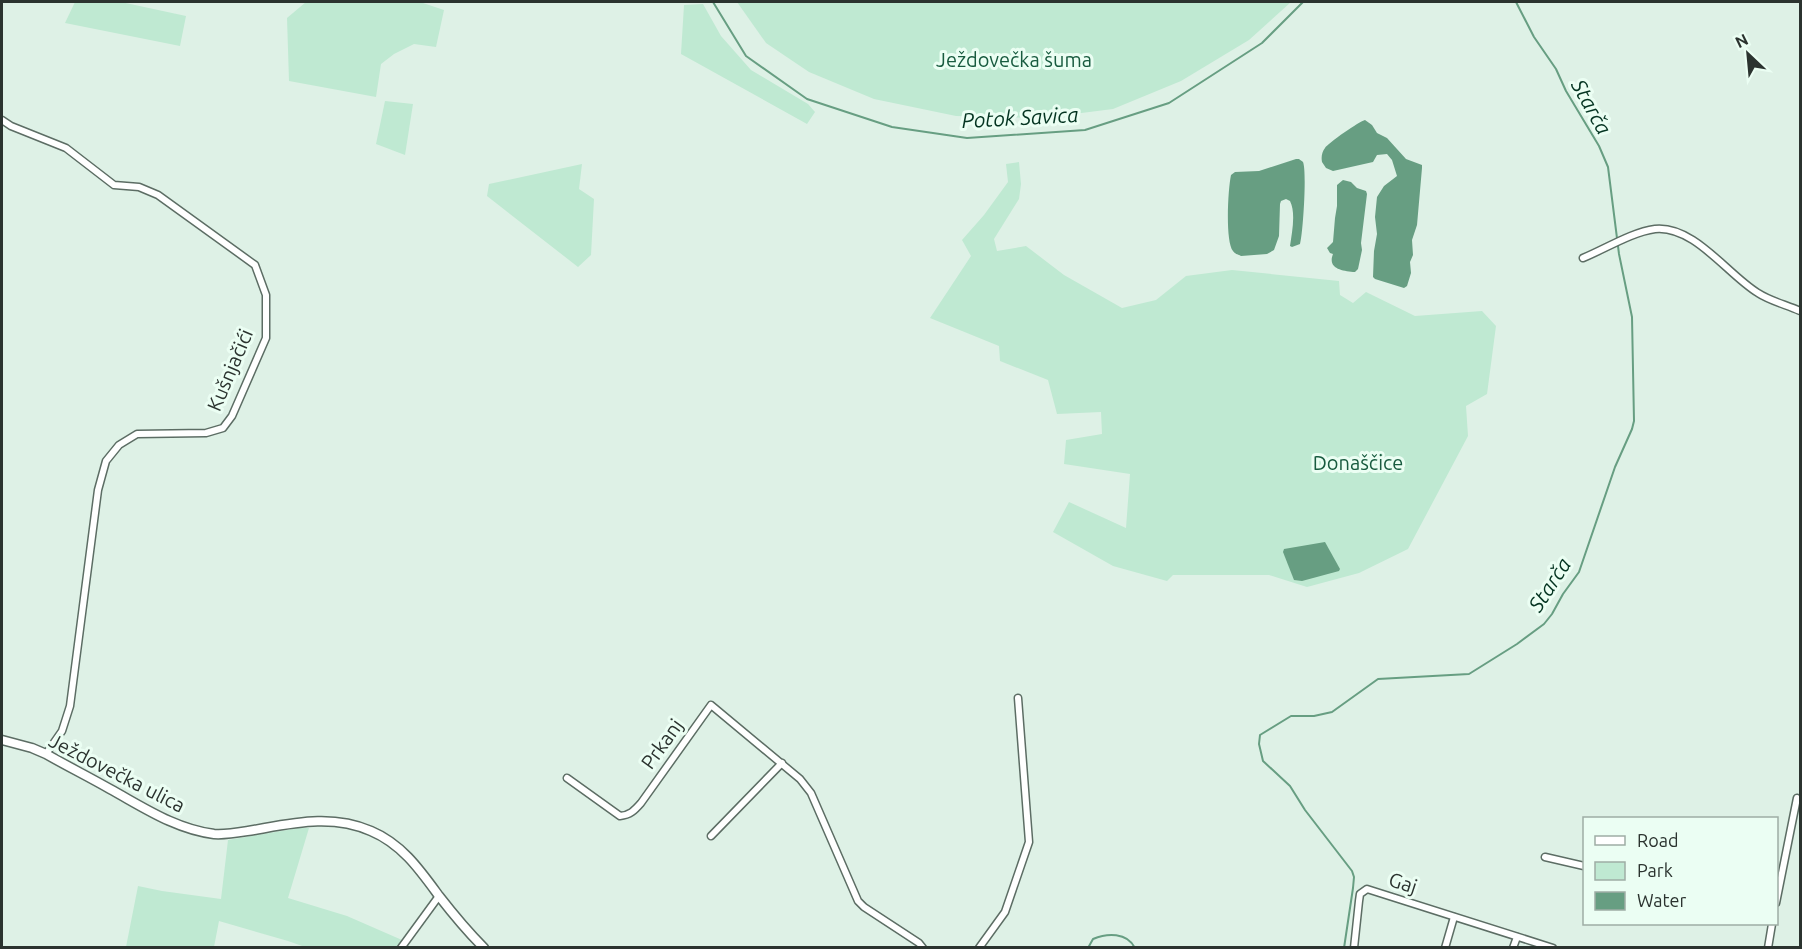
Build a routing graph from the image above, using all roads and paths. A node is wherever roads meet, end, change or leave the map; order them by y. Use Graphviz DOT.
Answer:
graph roads {
  1 [pos="2,120"];
  2 [pos="1583,258"];
  3 [pos="1800,311"];
  4 [pos="1018,698"];
  5 [pos="2,740"];
  6 [pos="46,754"];
  7 [pos="782,763"];
  8 [pos="567,778"];
  9 [pos="1797,798"];
  10 [pos="711,836"];
  11 [pos="1545,857"];
  12 [pos="1583,866"];
  13 [pos="1778,893"];
  14 [pos="439,896"];
  15 [pos="1454,917"];
  16 [pos="1772,925"];
  17 [pos="1517,937"];
  18 [pos="401,948"];
  19 [pos="484,948"];
  20 [pos="922,948"];
  21 [pos="979,948"];
  22 [pos="1354,948"];
  23 [pos="1445,948"];
  24 [pos="1514,948"];
  25 [pos="1553,948"];
  26 [pos="1767,948"];
  1 -- 6 [label="street, Kušnjačići"];
  2 -- 3 [label="street"];
  4 -- 21 [label="street"];
  5 -- 6 [label="main road, Ježdovečka ulica"];
  6 -- 14 [label="main road, Ježdovečka ulica"];
  7 -- 8 [label="street, Prkanj"];
  7 -- 10 [label="street"];
  7 -- 20 [label="street, Prkanj"];
  9 -- 13 [label="street"];
  11 -- 12 [label="street"];
  14 -- 18 [label="street"];
  14 -- 19 [label="main road, Ježdovečka ulica"];
  15 -- 17 [label="street, Gaj"];
  15 -- 22 [label="street, Gaj"];
  15 -- 23 [label="street"];
  16 -- 26 [label="street"];
  17 -- 24 [label="street"];
  17 -- 25 [label="street, Gaj"];
}
